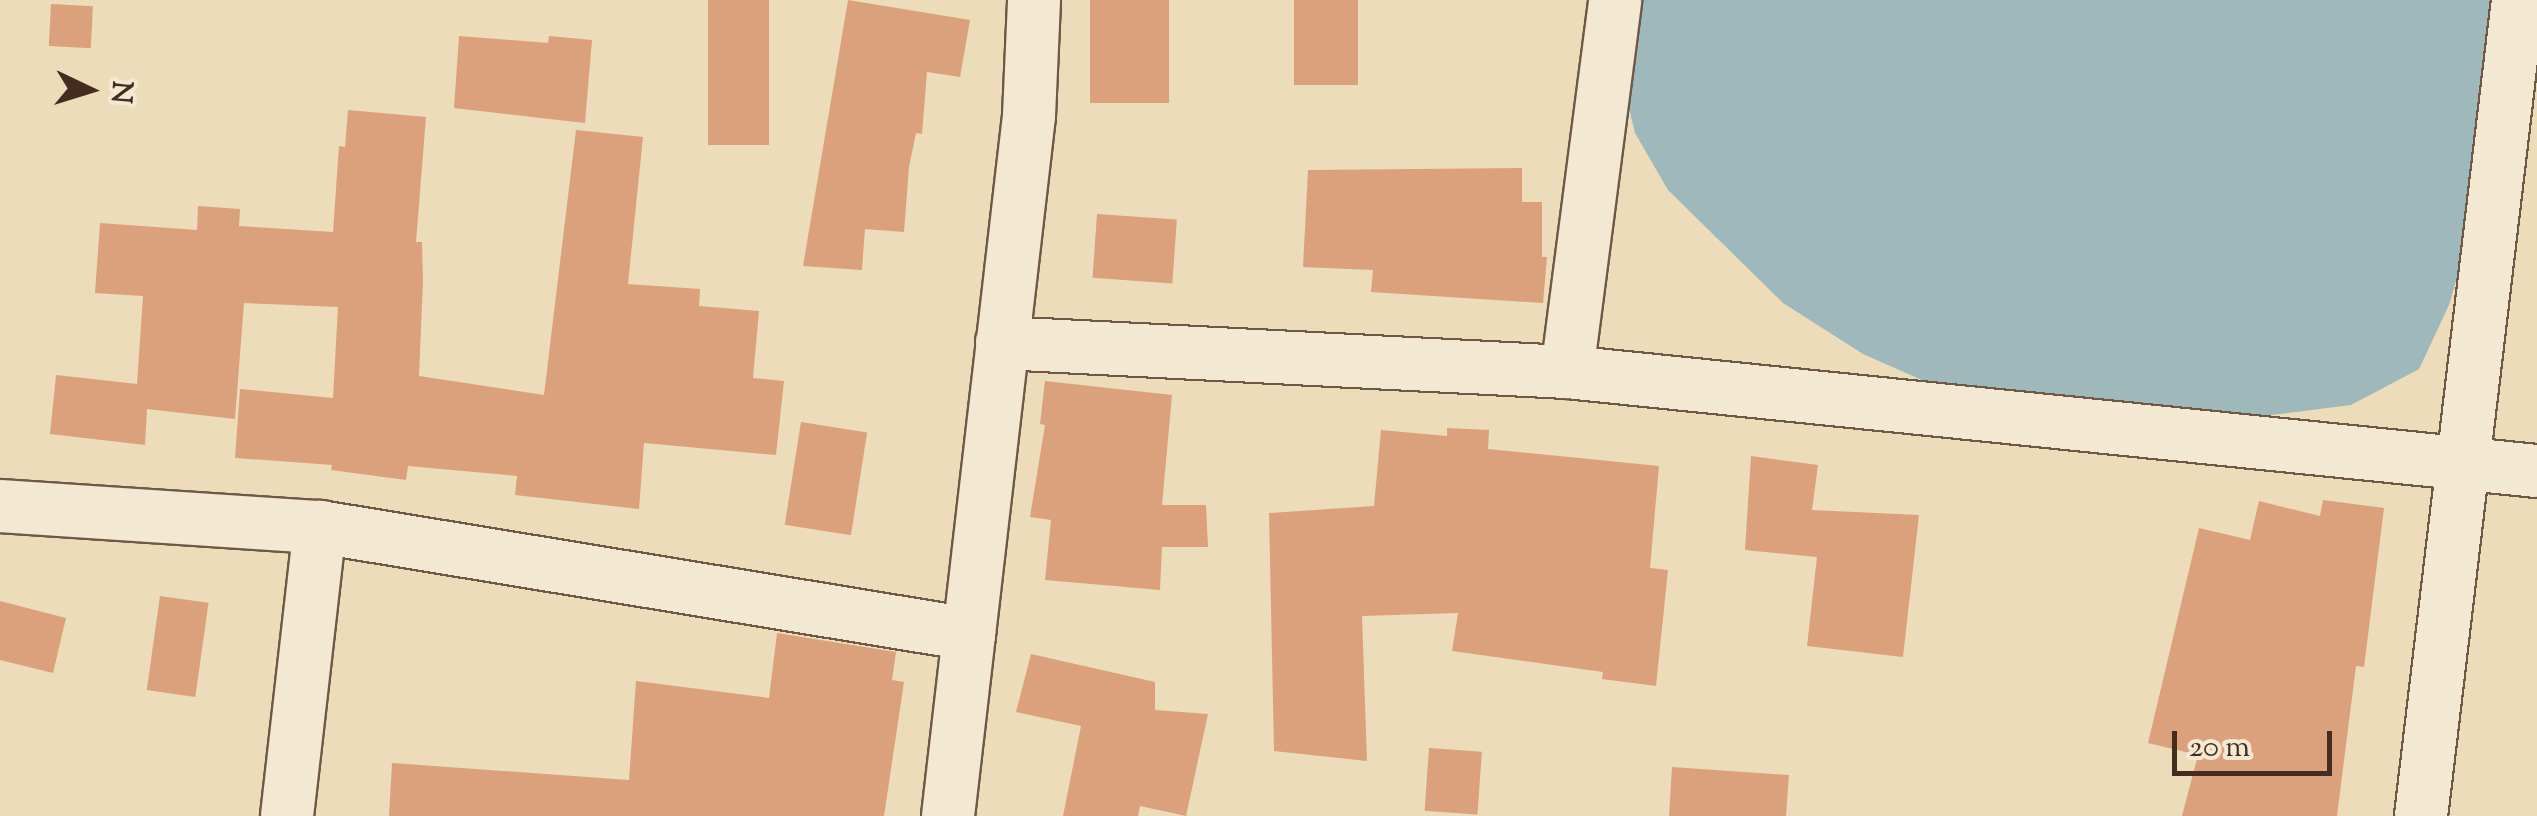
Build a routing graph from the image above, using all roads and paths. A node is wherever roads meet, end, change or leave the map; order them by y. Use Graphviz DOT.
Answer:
graph roads {
  1 [pos="1034,0"];
  2 [pos="1615,0"];
  3 [pos="2518,0"];
  4 [pos="1002,343"];
  5 [pos="1567,372"];
  6 [pos="2464,463"];
  7 [pos="2537,471"];
  8 [pos="0,506"];
  9 [pos="320,527"];
  10 [pos="968,634"];
  11 [pos="287,816"];
  12 [pos="948,816"];
  13 [pos="2422,816"];
  1 -- 4 [label="street"];
  2 -- 5 [label="street"];
  3 -- 6 [label="street"];
  4 -- 5 [label="street"];
  4 -- 10 [label="street"];
  5 -- 6 [label="street"];
  6 -- 7 [label="street"];
  6 -- 13 [label="street"];
  8 -- 9 [label="street"];
  9 -- 10 [label="street"];
  9 -- 11 [label="street"];
  10 -- 12 [label="street"];
}
